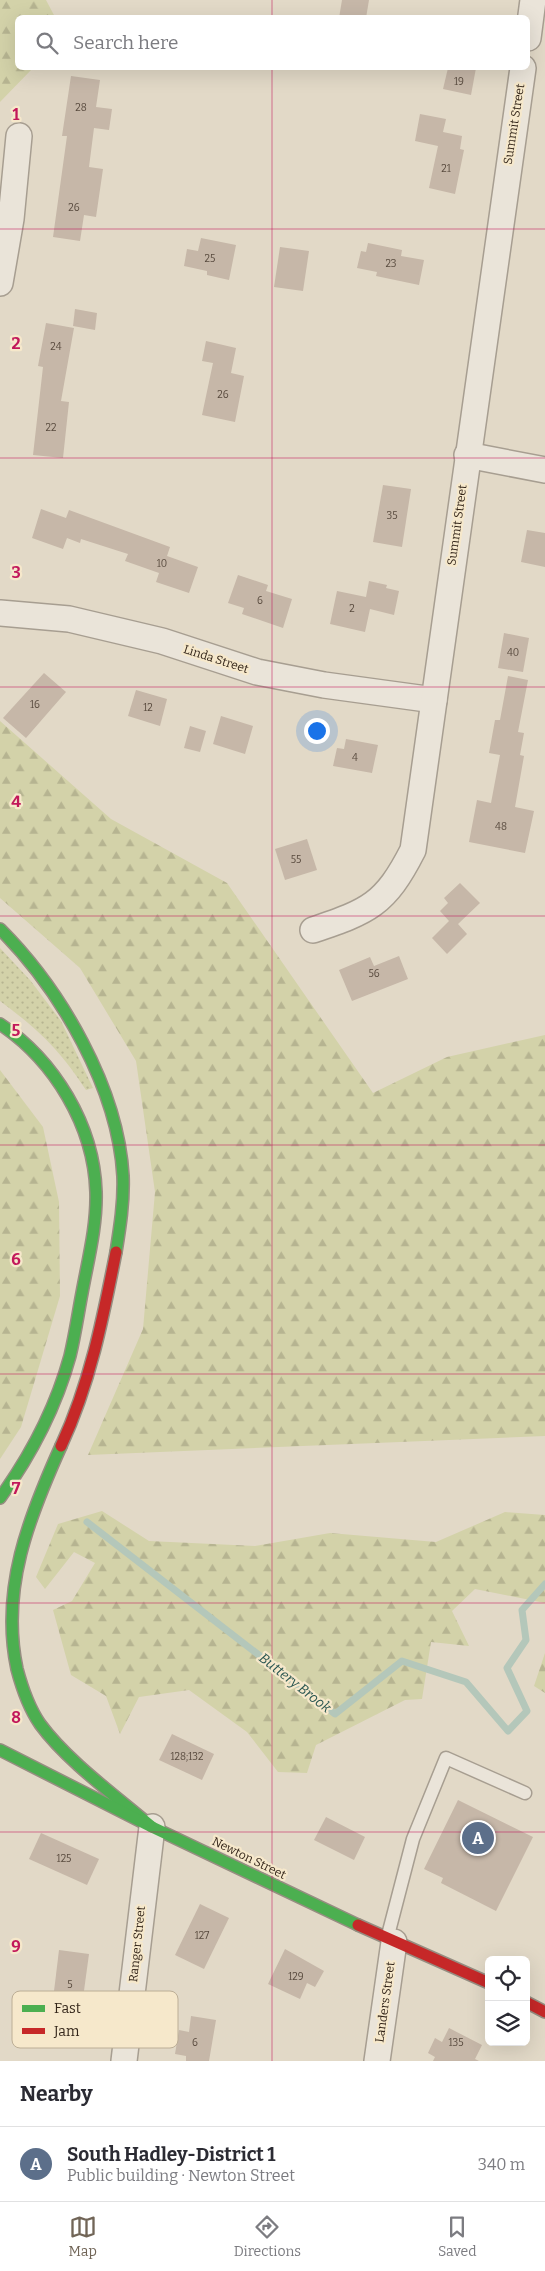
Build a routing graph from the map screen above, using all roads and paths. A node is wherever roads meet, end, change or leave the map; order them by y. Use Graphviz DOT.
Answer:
graph roads {
  1 [pos="533,0"];
  2 [pos="530,23"];
  3 [pos="523,70"];
  4 [pos="19,136"];
  5 [pos="0,283"];
  6 [pos="467,455"];
  7 [pos="545,470"];
  8 [pos="0,612"];
  9 [pos="434,700"];
  10 [pos="0,929"];
  11 [pos="313,930"];
  12 [pos="0,1024"];
  13 [pos="0,1498"];
  14 [pos="0,1750"];
  15 [pos="525,1793"];
  16 [pos="152,1827"];
  17 [pos="390,1941"];
  18 [pos="485,1981"];
  19 [pos="132,1991"];
  20 [pos="530,2004"];
  21 [pos="545,2012"];
  22 [pos="125,2048"];
  23 [pos="124,2061"];
  24 [pos="377,2061"];
  1 -- 2 [label="street"];
  3 -- 6 [label="street, Summit Street"];
  4 -- 5 [label="street"];
  6 -- 7 [label="street"];
  6 -- 9 [label="street, Summit Street"];
  8 -- 9 [label="street, Linda Street"];
  9 -- 11 [label="street, Summit Street"];
  10 -- 16 [label="main road"];
  12 -- 13 [label="main road"];
  14 -- 16 [label="main road, Newton Street"];
  15 -- 17 [label="lane"];
  16 -- 17 [label="main road, Newton Street"];
  16 -- 19 [label="street, Ranger Street"];
  17 -- 18 [label="main road, Newton Street"];
  17 -- 24 [label="street, Landers Street"];
  20 -- 21 [label="main road"];
  22 -- 23 [label="street, Ranger Street"];
}
